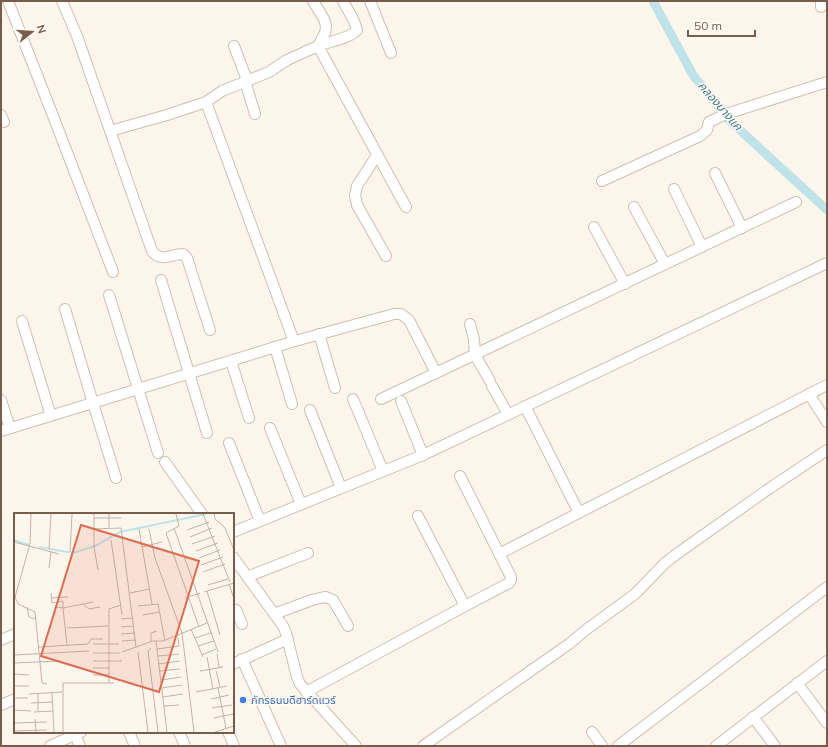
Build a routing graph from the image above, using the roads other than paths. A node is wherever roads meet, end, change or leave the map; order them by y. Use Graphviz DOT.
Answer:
graph roads {
  1 [pos="8,1"];
  2 [pos="313,1"];
  3 [pos="343,1"];
  4 [pos="370,1"];
  5 [pos="64,2"];
  6 [pos="234,46"];
  7 [pos="318,46"];
  8 [pos="391,53"];
  9 [pos="246,81"];
  10 [pos="827,82"];
  11 [pos="206,102"];
  12 [pos="255,114"];
  13 [pos="110,131"];
  14 [pos="377,155"];
  15 [pos="715,173"];
  16 [pos="602,181"];
  17 [pos="674,189"];
  18 [pos="796,202"];
  19 [pos="634,207"];
  20 [pos="406,208"];
  21 [pos="594,227"];
  22 [pos="742,228"];
  23 [pos="702,247"];
  24 [pos="386,256"];
  25 [pos="827,263"];
  26 [pos="665,264"];
  27 [pos="113,272"];
  28 [pos="161,280"];
  29 [pos="625,284"];
  30 [pos="109,295"];
  31 [pos="65,309"];
  32 [pos="22,321"];
  33 [pos="470,324"];
  34 [pos="210,330"];
  35 [pos="319,334"];
  36 [pos="292,336"];
  37 [pos="275,347"];
  38 [pos="475,355"];
  39 [pos="231,361"];
  40 [pos="436,373"];
  41 [pos="189,374"];
  42 [pos="827,385"];
  43 [pos="335,388"];
  44 [pos="138,389"];
  45 [pos="809,394"];
  46 [pos="353,399"];
  47 [pos="382,399"];
  48 [pos="1,400"];
  49 [pos="401,401"];
  50 [pos="93,403"];
  51 [pos="292,404"];
  52 [pos="525,406"];
  53 [pos="310,410"];
  54 [pos="508,414"];
  55 [pos="51,416"];
  56 [pos="249,418"];
  57 [pos="827,422"];
  58 [pos="270,428"];
  59 [pos="5,430"];
  60 [pos="207,433"];
  61 [pos="229,443"];
  62 [pos="827,450"];
  63 [pos="158,452"];
  64 [pos="423,455"];
  65 [pos="165,462"];
  66 [pos="383,471"];
  67 [pos="460,476"];
  68 [pos="116,478"];
  69 [pos="342,488"];
  70 [pos="301,504"];
  71 [pos="201,513"];
  72 [pos="579,513"];
  73 [pos="418,516"];
  74 [pos="260,521"];
  75 [pos="234,532"];
  76 [pos="308,553"];
  77 [pos="499,554"];
  78 [pos="234,558"];
  79 [pos="247,577"];
  80 [pos="827,587"];
  81 [pos="465,606"];
  82 [pos="234,609"];
  83 [pos="274,614"];
  84 [pos="242,624"];
  85 [pos="348,626"];
  86 [pos="14,634"];
  87 [pos="288,639"];
  88 [pos="1,640"];
  89 [pos="827,661"];
  90 [pos="238,662"];
  91 [pos="797,683"];
  92 [pos="306,692"];
  93 [pos="14,699"];
  94 [pos="1,705"];
  95 [pos="753,717"];
  96 [pos="827,723"];
  97 [pos="592,732"];
  98 [pos="78,733"];
  99 [pos="130,733"];
  100 [pos="180,733"];
  101 [pos="228,733"];
  102 [pos="50,746"];
  103 [pos="80,746"];
  104 [pos="136,746"];
  105 [pos="186,746"];
  106 [pos="234,746"];
  107 [pos="281,746"];
  108 [pos="356,746"];
  109 [pos="423,746"];
  110 [pos="602,746"];
  111 [pos="618,746"];
  112 [pos="716,746"];
  113 [pos="775,746"];
  1 -- 27 [label="street"];
  2 -- 7 [label="street"];
  3 -- 7 [label="street"];
  4 -- 8 [label="street"];
  5 -- 13 [label="street"];
  6 -- 9 [label="street"];
  7 -- 9 [label="street"];
  7 -- 14 [label="street"];
  9 -- 11 [label="street"];
  9 -- 12 [label="street"];
  10 -- 16 [label="street"];
  11 -- 13 [label="street"];
  11 -- 36 [label="street"];
  13 -- 34 [label="street"];
  14 -- 20 [label="street"];
  14 -- 24 [label="street"];
  15 -- 22 [label="street"];
  17 -- 23 [label="street"];
  18 -- 22 [label="street"];
  19 -- 26 [label="street"];
  21 -- 29 [label="street"];
  22 -- 23 [label="street"];
  23 -- 26 [label="street"];
  25 -- 52 [label="street"];
  26 -- 29 [label="street"];
  28 -- 41 [label="street"];
  29 -- 38 [label="street"];
  30 -- 44 [label="street"];
  31 -- 50 [label="street"];
  32 -- 55 [label="street"];
  33 -- 38 [label="street"];
  35 -- 37 [label="street"];
  35 -- 40 [label="street"];
  35 -- 43 [label="street"];
  37 -- 39 [label="street"];
  37 -- 51 [label="street"];
  38 -- 40 [label="street"];
  38 -- 54 [label="street"];
  39 -- 41 [label="street"];
  39 -- 56 [label="street"];
  40 -- 47 [label="street"];
  41 -- 44 [label="street"];
  41 -- 60 [label="street"];
  42 -- 45 [label="street"];
  44 -- 50 [label="street"];
  44 -- 63 [label="street"];
  45 -- 57 [label="street"];
  45 -- 72 [label="street"];
  46 -- 66 [label="street"];
  48 -- 59 [label="street"];
  49 -- 64 [label="street"];
  50 -- 55 [label="street"];
  50 -- 68 [label="street"];
  52 -- 54 [label="street"];
  52 -- 72 [label="street"];
  53 -- 69 [label="street"];
  54 -- 64 [label="street"];
  55 -- 59 [label="street"];
  58 -- 70 [label="street"];
  61 -- 74 [label="street"];
  62 -- 109 [label="street"];
  64 -- 66 [label="street"];
  65 -- 71 [label="street"];
  66 -- 69 [label="street"];
  67 -- 77 [label="street"];
  69 -- 70 [label="street"];
  70 -- 74 [label="street"];
  72 -- 77 [label="street"];
  73 -- 81 [label="street"];
  74 -- 75 [label="street"];
  76 -- 79 [label="street"];
  77 -- 81 [label="street"];
  78 -- 79 [label="street"];
  79 -- 83 [label="street"];
  80 -- 111 [label="street"];
  81 -- 92 [label="street"];
  82 -- 84 [label="street"];
  83 -- 85 [label="street"];
  83 -- 87 [label="street"];
  86 -- 88 [label="street"];
  87 -- 90 [label="street"];
  87 -- 92 [label="street"];
  89 -- 91 [label="street"];
  90 -- 107 [label="street"];
  91 -- 95 [label="street"];
  91 -- 96 [label="street"];
  92 -- 108 [label="street"];
  93 -- 94 [label="street"];
  95 -- 112 [label="street"];
  95 -- 113 [label="street"];
  97 -- 110 [label="street"];
  98 -- 102 [label="street"];
  98 -- 103 [label="street"];
  99 -- 104 [label="street"];
  100 -- 105 [label="street"];
  101 -- 106 [label="street"];
}
